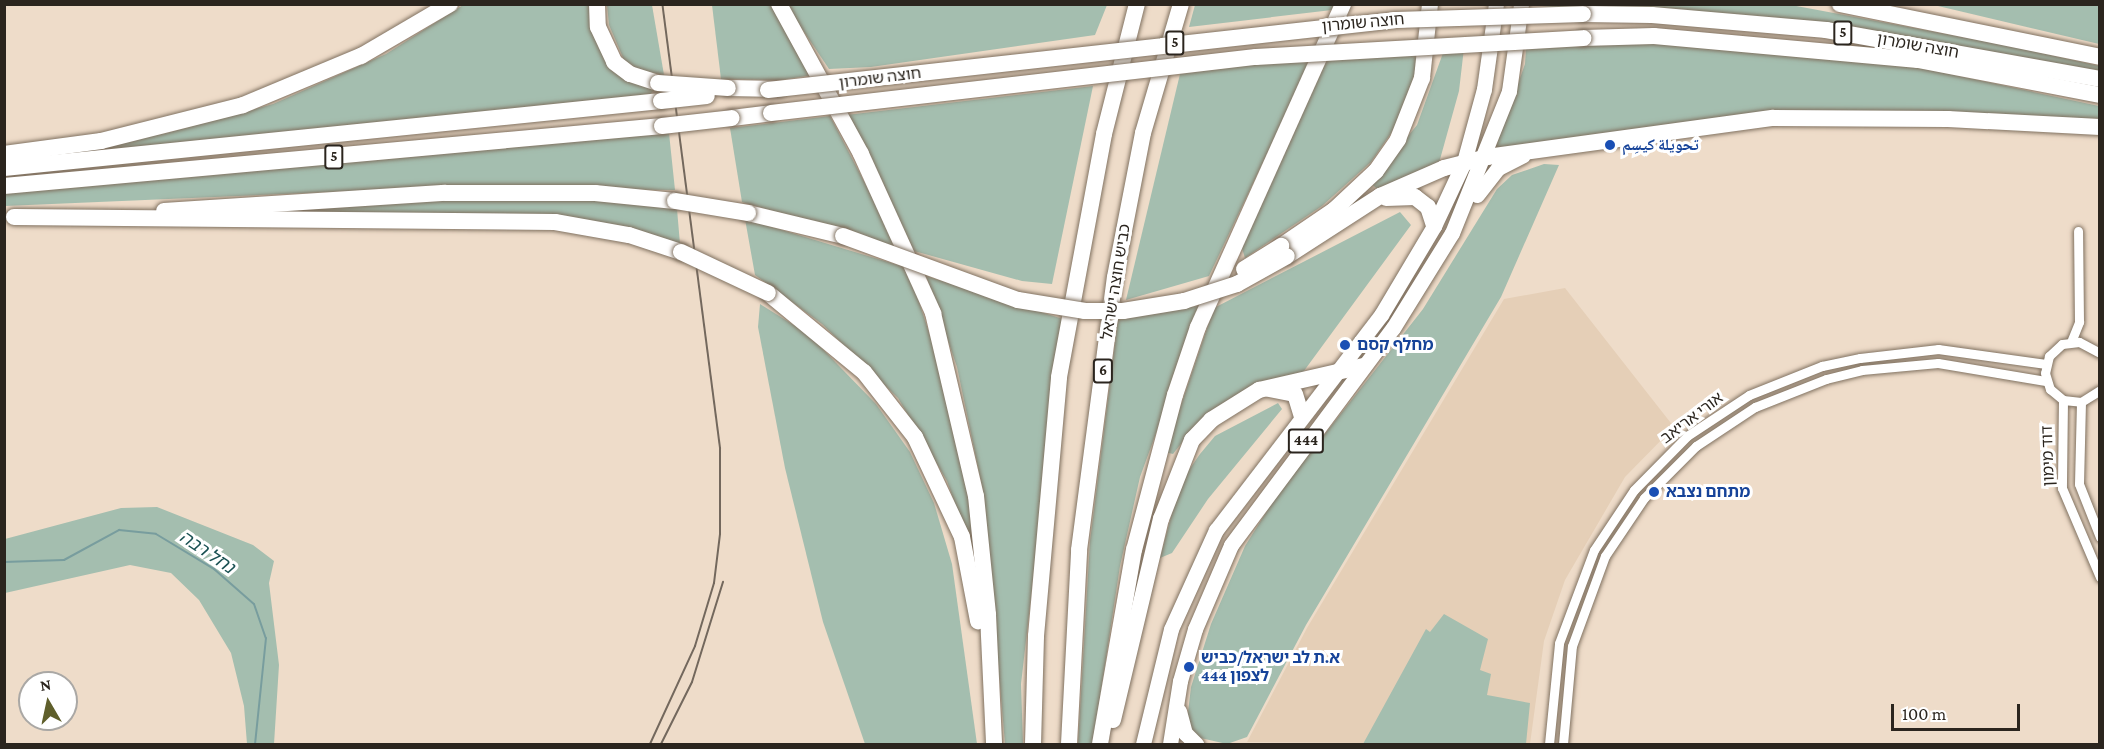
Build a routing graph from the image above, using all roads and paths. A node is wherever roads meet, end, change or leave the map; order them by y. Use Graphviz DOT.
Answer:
graph roads {
  1 [pos="597,4"];
  2 [pos="779,4"];
  3 [pos="1137,4"];
  4 [pos="1181,4"];
  5 [pos="1343,4"];
  6 [pos="1430,4"];
  7 [pos="1496,4"];
  8 [pos="1521,4"];
  9 [pos="1840,4"];
  10 [pos="447,8"];
  11 [pos="1912,11"];
  12 [pos="2100,57"];
  13 [pos="2100,79"];
  14 [pos="729,91"];
  15 [pos="2100,95"];
  16 [pos="2100,127"];
  17 [pos="1535,151"];
  18 [pos="4,154"];
  19 [pos="1487,157"];
  20 [pos="1464,162"];
  21 [pos="4,168"];
  22 [pos="4,186"];
  23 [pos="1360,209"];
  24 [pos="9,217"];
  25 [pos="1434,226"];
  26 [pos="2078,231"];
  27 [pos="1452,233"];
  28 [pos="1284,251"];
  29 [pos="2071,342"];
  30 [pos="2100,353"];
  31 [pos="2046,364"];
  32 [pos="1363,366"];
  33 [pos="1338,372"];
  34 [pos="2046,381"];
  35 [pos="1259,390"];
  36 [pos="2100,390"];
  37 [pos="2063,400"];
  38 [pos="2081,402"];
  39 [pos="1302,417"];
  40 [pos="2100,537"];
  41 [pos="2100,577"];
  42 [pos="989,696"];
  43 [pos="1176,701"];
  44 [pos="994,744"];
  45 [pos="1033,744"];
  46 [pos="1069,744"];
  47 [pos="1100,744"];
  48 [pos="1108,744"];
  49 [pos="1143,744"];
  50 [pos="1170,744"];
  51 [pos="1196,744"];
  52 [pos="1549,744"];
  53 [pos="1563,744"];
  1 -- 14 [label="highway, bridge"];
  2 -- 42 [label="highway"];
  3 -- 45 [label="highway"];
  4 -- 46 [label="highway, כביש חוצה ישראל / 6"];
  5 -- 47 [label="highway"];
  6 -- 28 [label="highway"];
  7 -- 20 [label="main road, 444"];
  8 -- 19 [label="main road, 444"];
  9 -- 11 [label="highway"];
  10 -- 18 [label="highway"];
  11 -- 12 [label="highway"];
  13 -- 14 [label="highway, חוצה שומרון / 5, bridge"];
  14 -- 21 [label="highway, חוצה שומרון / 5, bridge"];
  15 -- 22 [label="highway, חוצה שומרון / 5, bridge"];
  16 -- 17 [label="highway"];
  17 -- 19 [label="highway"];
  17 -- 27 [label="main road"];
  19 -- 20 [label="highway"];
  19 -- 27 [label="main road, 444"];
  20 -- 23 [label="highway"];
  20 -- 25 [label="main road, 444"];
  23 -- 25 [label="highway"];
  23 -- 28 [label="highway"];
  24 -- 28 [label="highway, bridge"];
  24 -- 42 [label="highway, bridge"];
  25 -- 33 [label="main road, 444"];
  26 -- 29 [label="street"];
  27 -- 32 [label="main road, 444"];
  29 -- 30 [label="street"];
  29 -- 31 [label="street"];
  31 -- 34 [label="street"];
  31 -- 52 [label="street, אורי אריאב"];
  32 -- 33 [label="highway"];
  32 -- 43 [label="main road, 444"];
  33 -- 35 [label="highway"];
  33 -- 39 [label="main road, 444"];
  34 -- 37 [label="street"];
  34 -- 53 [label="street, אורי אריאב"];
  35 -- 39 [label="highway"];
  35 -- 48 [label="highway"];
  36 -- 38 [label="street"];
  37 -- 38 [label="street"];
  37 -- 41 [label="street, דוד מימון"];
  38 -- 40 [label="street, דוד מימון"];
  39 -- 49 [label="main road, 444"];
  42 -- 44 [label="highway"];
  43 -- 50 [label="main road, 444"];
  43 -- 51 [label="main road"];
}
